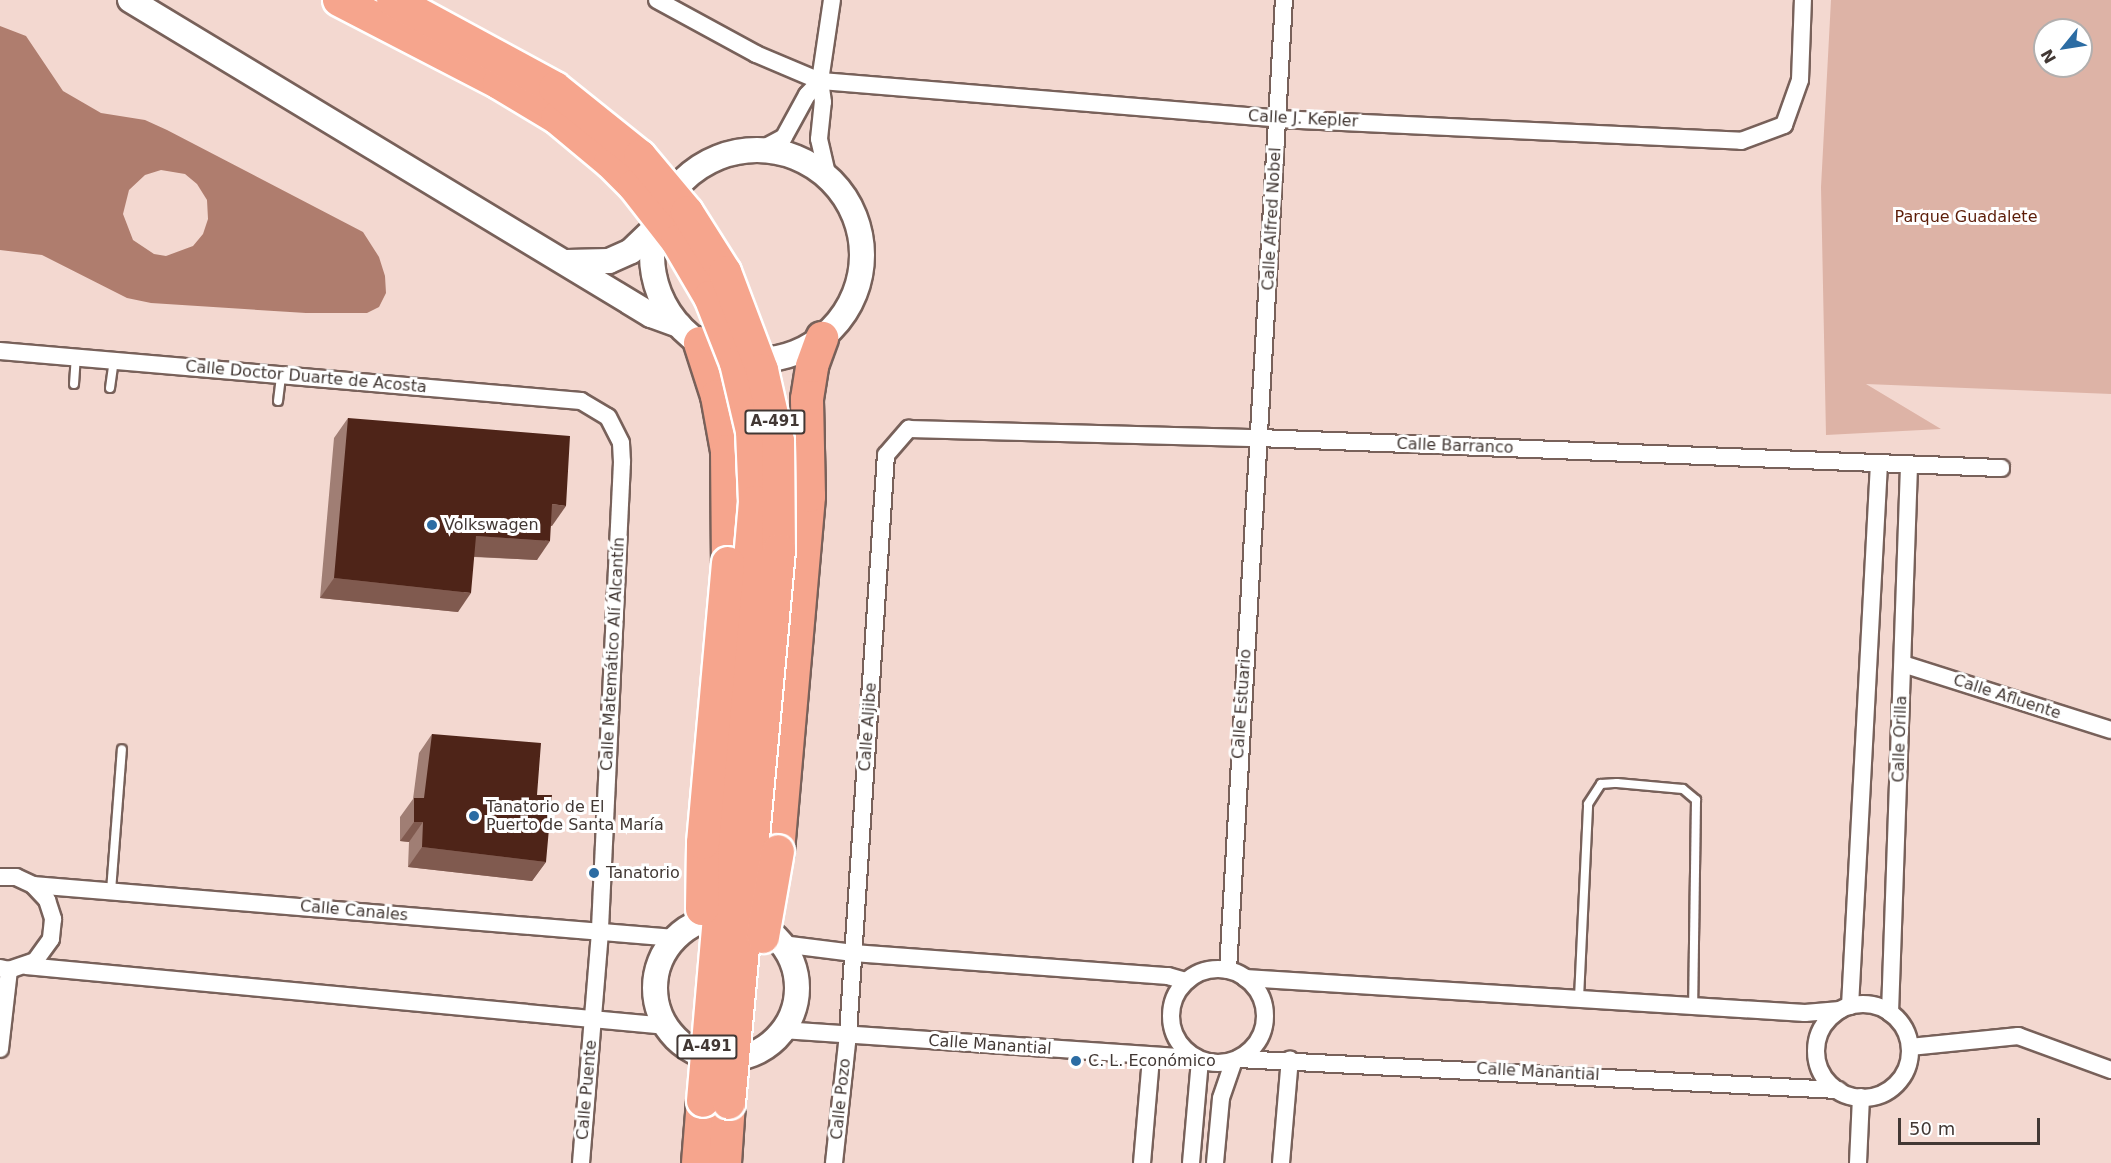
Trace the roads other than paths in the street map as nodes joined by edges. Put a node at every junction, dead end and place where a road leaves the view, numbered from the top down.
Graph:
1 (130, 0) edge
2 (339, 0) edge
3 (393, 0) edge
4 (657, 0) edge
5 (832, 0) edge
6 (1284, 0) edge
7 (1803, 0) edge
8 (681, 6) edge
9 (820, 81) junction
10 (1278, 119) junction
11 (760, 150) junction
12 (828, 178) junction
13 (655, 228) junction
14 (567, 262) junction
15 (690, 334) junction
16 (822, 338) junction
17 (0, 351) edge
18 (76, 358) junction
19 (114, 361) junction
20 (280, 375) junction
21 (74, 384) dead end
22 (110, 388) dead end
23 (278, 401) dead end
24 (608, 417) joint
25 (909, 429) joint
26 (1259, 438) junction
27 (1880, 464) junction
28 (1909, 466) junction
29 (2001, 468) dead end
30 (1903, 664) junction
31 (2111, 730) edge
32 (122, 749) dead end
33 (0, 877) edge
34 (33, 885) junction
35 (111, 891) junction
36 (600, 932) junction
37 (675, 938) junction
38 (782, 944) junction
39 (853, 953) junction
40 (26, 966) junction
41 (5, 969) edge
42 (1228, 970) junction
43 (1245, 978) junction
44 (1186, 981) junction
45 (711, 993) junction
46 (1579, 998) junction
47 (1692, 1005) junction
48 (1845, 1008) junction
49 (1890, 1013) junction
50 (736, 1016) junction
51 (594, 1017) junction
52 (667, 1026) junction
53 (783, 1030) junction
54 (848, 1034) junction
55 (1910, 1047) junction
56 (0, 1049) edge
57 (1151, 1058) junction
58 (1198, 1059) junction
59 (1290, 1059) junction
60 (1236, 1060) junction
61 (2111, 1070) edge
62 (1838, 1090) junction
63 (1861, 1097) junction
64 (716, 1102) junction
65 (581, 1163) edge
66 (698, 1163) edge
67 (724, 1163) edge
68 (834, 1163) edge
69 (1142, 1163) edge
70 (1191, 1163) edge
71 (1215, 1163) edge
72 (1281, 1163) edge
73 (1858, 1163) edge

1 - 14 street
2 - 45 highway, A-491, bridge
3 - 50 highway, A-491, bridge
4 - 8 street, Calle J. Kepler
5 - 9 street
6 - 10 street, Calle Alfred Nobel
7 - 10 street, Calle J. Kepler
8 - 9 street, Calle J. Kepler
9 - 10 street, Calle J. Kepler
9 - 11 street
9 - 12 street
10 - 26 street, Calle Alfred Nobel
11 - 12 street
11 - 13 street
12 - 16 street
13 - 14 street
13 - 15 street
14 - 15 street
15 - 16 street
15 - 45 highway, bridge
16 - 50 highway, bridge
17 - 18 street, Calle Doctor Duarte de Acosta
18 - 19 street, Calle Doctor Duarte de Acosta
18 - 21 lane
19 - 20 street, Calle Doctor Duarte de Acosta
19 - 22 lane
20 - 23 lane
20 - 24 street, Calle Doctor Duarte de Acosta
24 - 36 street, Calle Matemático Alí Alcantín
25 - 26 street, Calle Barranco
25 - 39 street, Calle Aljibe
26 - 27 street, Calle Barranco
26 - 42 street, Calle Estuario
27 - 28 street, Calle Barranco
27 - 48 street
28 - 29 street, Calle Barranco
28 - 30 street, Calle Orilla
30 - 31 street, Calle Afluente
30 - 49 street, Calle Orilla
32 - 35 lane
33 - 34 street, Calle Canales
34 - 35 street, Calle Canales
34 - 40 street
35 - 36 street, Calle Canales
36 - 37 street, Calle Canales
36 - 51 street, Calle Matemático Alí Alcantín
37 - 38 street
37 - 52 street
38 - 39 street
38 - 53 street
39 - 44 street
39 - 54 street, Calle Aljibe
40 - 41 street
40 - 51 street
41 - 56 street
42 - 43 street
42 - 44 street
43 - 46 street
43 - 60 street
44 - 58 street
45 - 64 highway, A-491, bridge
46 - 47 street
46 - 47 lane
47 - 48 street
48 - 49 street
48 - 62 street
49 - 55 street
50 - 64 highway, A-491, bridge
51 - 52 street
51 - 65 street, Calle Puente
52 - 53 street
53 - 54 street, Calle Manantial
54 - 57 street, Calle Manantial
54 - 68 street, Calle Pozo
55 - 61 street
55 - 63 street
57 - 58 street, Calle Manantial
57 - 69 street
58 - 60 street
58 - 70 street
59 - 60 street, Calle Manantial
59 - 62 street, Calle Manantial
59 - 72 street
60 - 71 street
62 - 63 street
63 - 73 street
64 - 66 highway, A-491
64 - 67 highway, A-491

